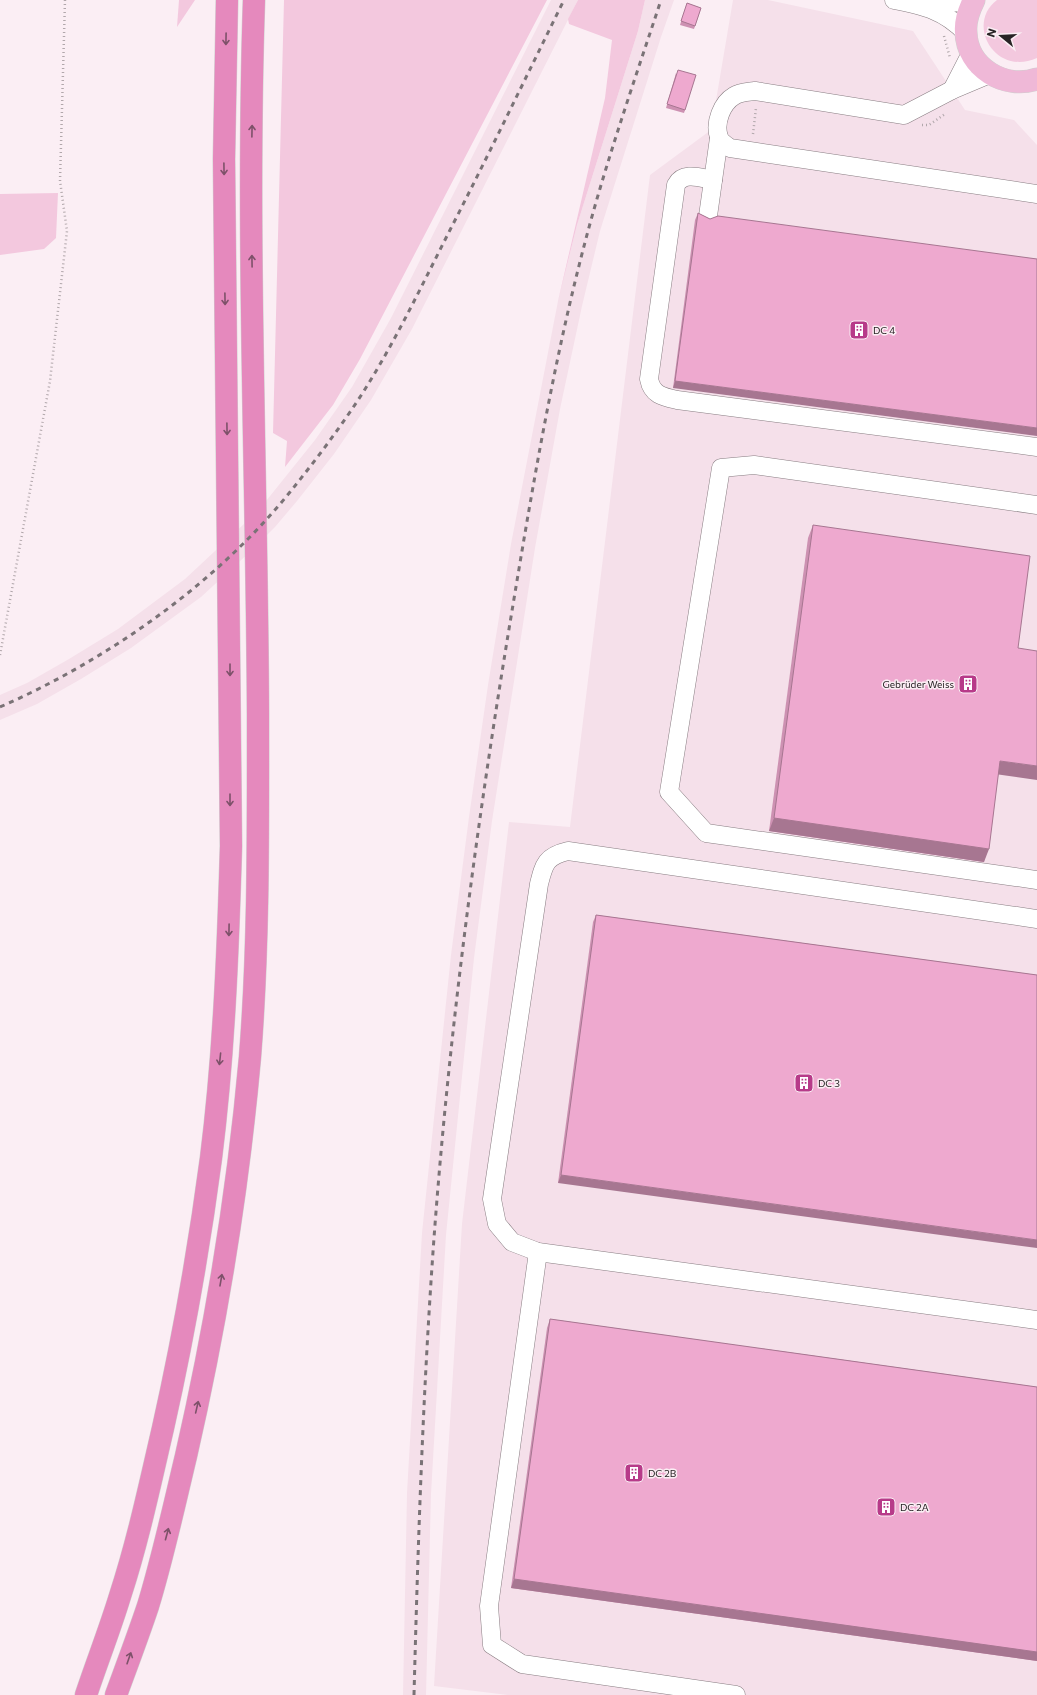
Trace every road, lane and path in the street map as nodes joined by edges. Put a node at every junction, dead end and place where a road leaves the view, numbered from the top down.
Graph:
1 (65, 0) edge
2 (227, 0) edge
3 (254, 0) edge
4 (894, 0) edge
5 (974, 0) edge
6 (926, 6) junction
7 (968, 43) junction
8 (990, 74) junction
9 (1036, 81) edge
10 (952, 90) junction
11 (719, 138) junction
12 (713, 180) junction
13 (1037, 194) edge
14 (708, 216) edge
15 (1037, 447) edge
16 (1037, 505) edge
17 (0, 655) edge
18 (1037, 880) edge
19 (1037, 919) edge
20 (538, 1252) junction
21 (1037, 1320) edge
22 (86, 1695) edge
23 (116, 1695) edge
24 (736, 1695) edge

1 - 17 path
2 -> 22 highway
23 -> 3 highway
4 - 6 lane
5 - 6 lane
5 - 7 main road
6 - 7 lane
7 - 8 main road
7 - 10 lane
8 - 9 main road
8 - 10 lane
10 - 11 lane
11 - 12 lane
11 - 13 lane
12 - 14 lane
12 - 15 lane
16 - 18 lane
19 - 20 lane
20 - 21 lane
20 - 24 lane

